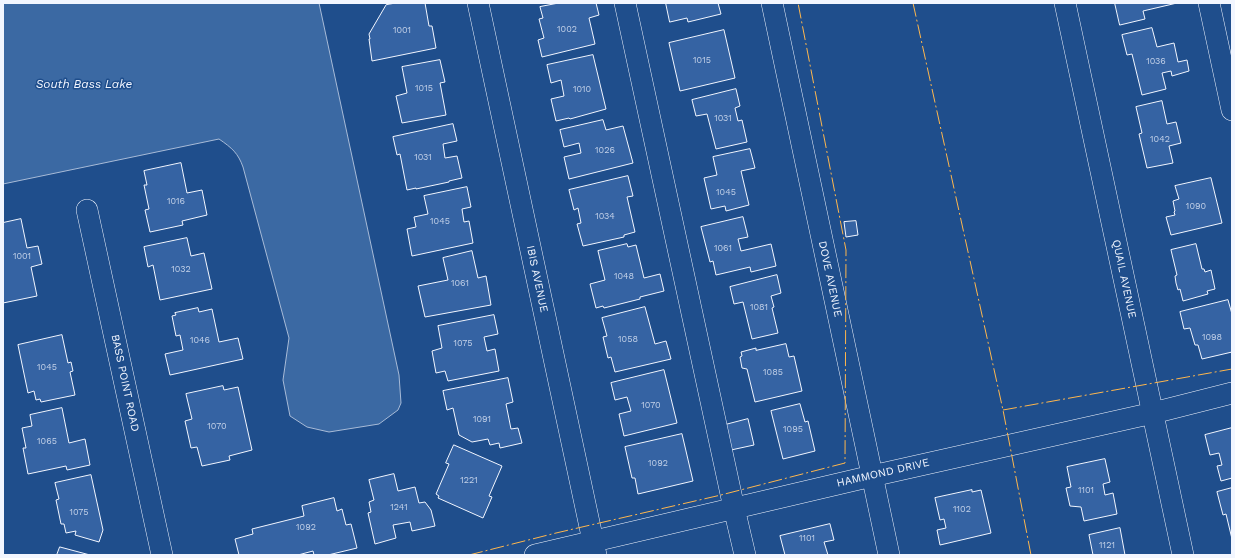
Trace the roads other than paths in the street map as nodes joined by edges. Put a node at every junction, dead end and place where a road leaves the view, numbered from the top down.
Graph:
1 (478, 3) edge
2 (625, 3) edge
3 (772, 3) edge
4 (1065, 3) edge
5 (1209, 3) edge
6 (1232, 110) edge
7 (87, 210) dead end
8 (1232, 393) edge
9 (1153, 413) junction
10 (872, 476) junction
11 (734, 508) junction
12 (595, 548) edge
13 (162, 555) edge
14 (535, 555) edge
15 (745, 555) edge
16 (889, 555) edge
17 (1183, 555) edge

1 - 12 street, IBIS AVENUE
2 - 11 street
3 - 10 street, DOVE AVENUE
4 - 9 street, QUAIL AVENUE
5 - 6 street
7 - 13 street, BASS POINT ROAD
8 - 9 street, HAMMOND DRIVE
9 - 10 street, HAMMOND DRIVE
9 - 17 street, QUAIL AVENUE
10 - 11 street, HAMMOND DRIVE
10 - 16 street, DOVE AVENUE
11 - 12 street, HAMMOND DRIVE
11 - 15 street
12 - 14 street, HAMMOND DRIVE

